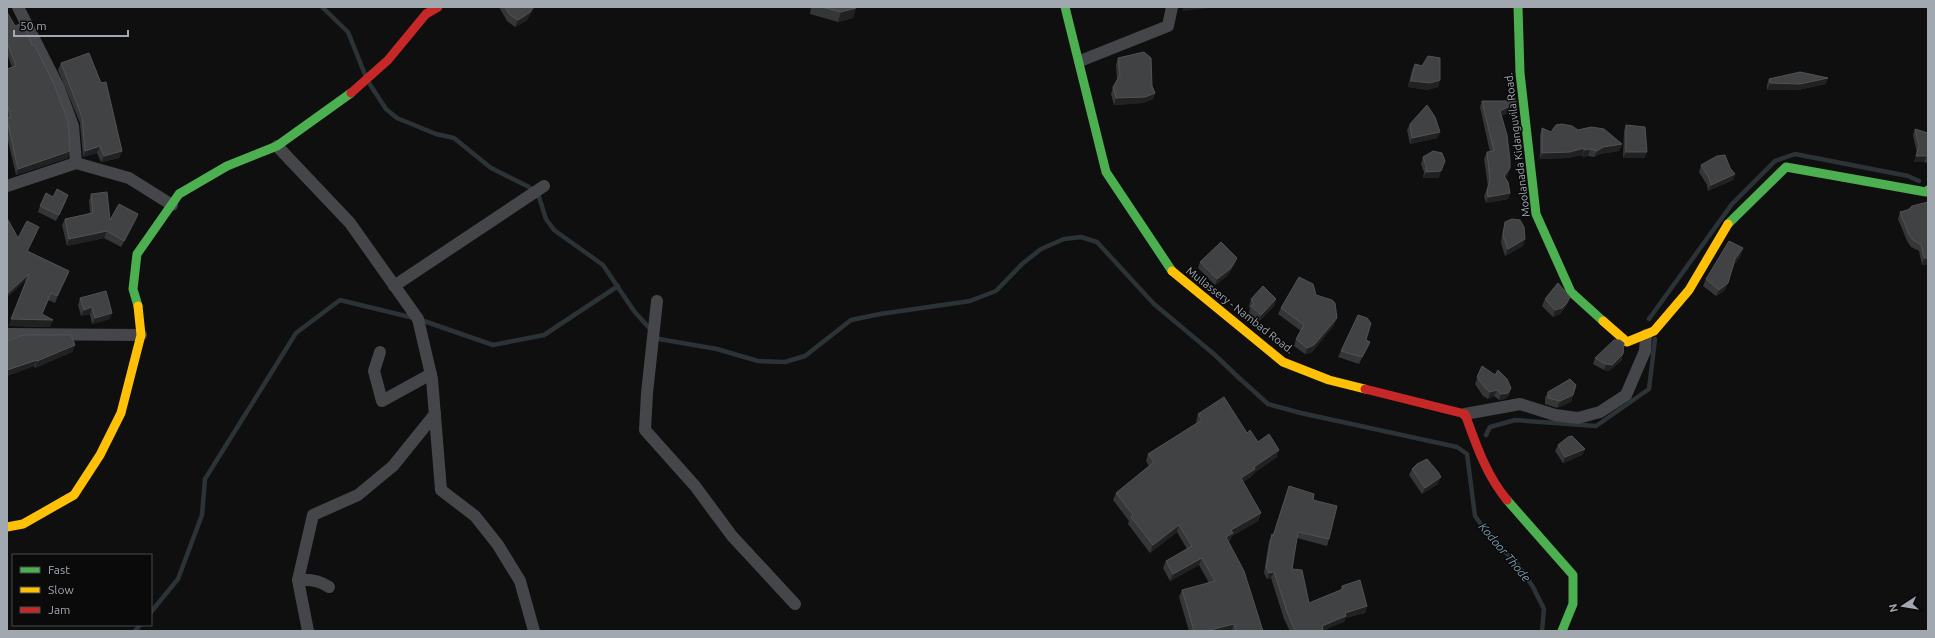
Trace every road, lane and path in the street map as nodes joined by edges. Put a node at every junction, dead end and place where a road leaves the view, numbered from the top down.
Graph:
1 (18, 7) edge
2 (438, 7) edge
3 (1065, 7) edge
4 (1172, 7) edge
5 (1518, 7) edge
6 (1080, 61) junction
7 (277, 146) junction
8 (76, 163) junction
9 (7, 186) edge
10 (544, 186) dead end
11 (1928, 190) edge
12 (172, 205) junction
13 (394, 286) junction
14 (657, 301) dead end
15 (7, 334) edge
16 (141, 335) junction
17 (1646, 335) junction
18 (380, 352) dead end
19 (431, 374) junction
20 (435, 414) junction
21 (1465, 414) junction
22 (7, 527) edge
23 (298, 580) junction
24 (329, 586) dead end
25 (795, 604) dead end
26 (308, 631) edge
27 (534, 631) edge
28 (1562, 631) edge

1 - 8 street
2 - 7 street
3 - 6 street, Mullassery - Nambad Road.
4 - 6 street
5 - 17 street, Moolanada Kidanguvila Road.
6 - 21 street, Mullassery - Nambad Road.
7 - 12 street
7 - 13 street
8 - 9 street
8 - 12 street
10 - 13 street
11 - 17 street, Moolanada Kidanguvila Road.
12 - 16 street
13 - 19 street
14 - 25 street
15 - 16 street
16 - 22 street
17 - 21 street
18 - 19 street
19 - 20 street
20 - 23 street
20 - 27 street
21 - 28 street
23 - 24 street
23 - 26 street

